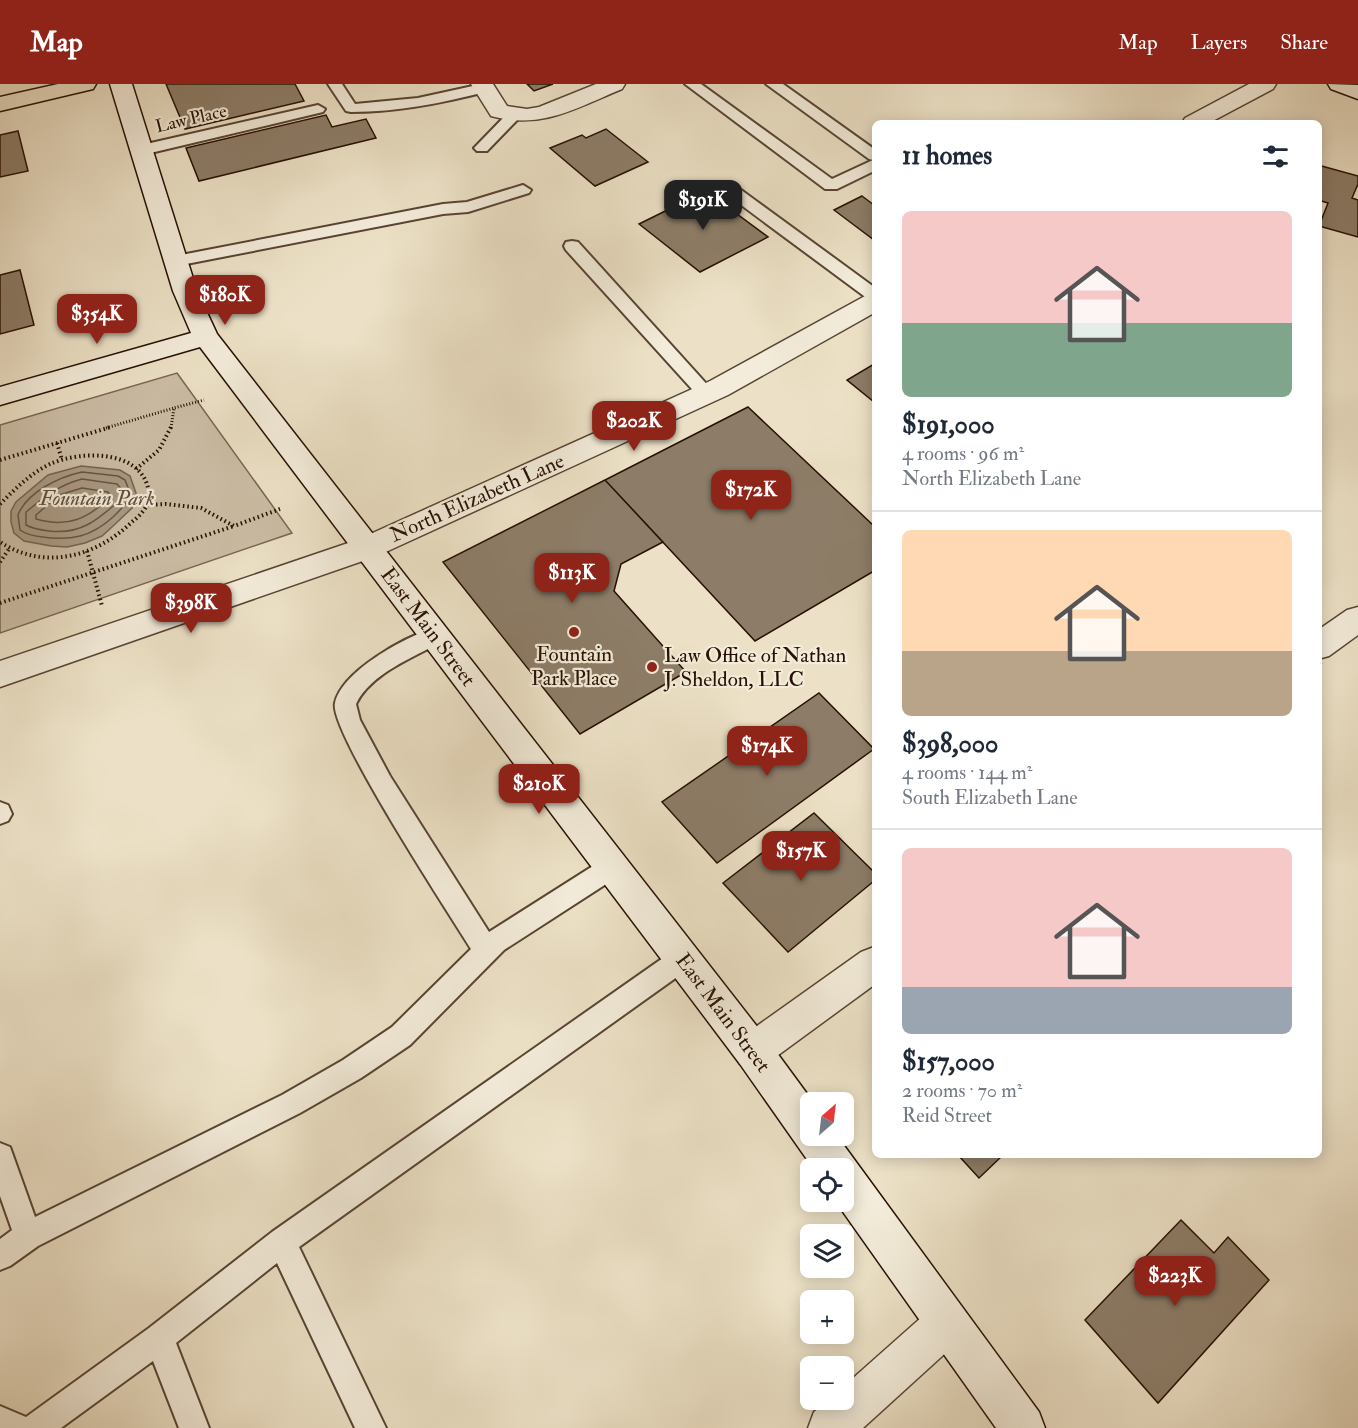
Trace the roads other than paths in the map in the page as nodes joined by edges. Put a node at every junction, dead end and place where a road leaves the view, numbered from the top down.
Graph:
1 (86, 84) edge
2 (122, 84) edge
3 (334, 84) edge
4 (614, 84) edge
5 (692, 84) edge
6 (773, 84) edge
7 (1265, 84) edge
8 (1339, 84) edge
9 (483, 86) edge
10 (1358, 93) edge
11 (0, 104) edge
12 (318, 109) dead end
13 (513, 116) junction
14 (1199, 120) edge
15 (482, 148) dead end
16 (142, 150) junction
17 (872, 155) edge
18 (872, 166) edge
19 (727, 187) dead end
20 (523, 190) dead end
21 (572, 246) dead end
22 (176, 261) junction
23 (872, 294) edge
24 (872, 303) edge
25 (206, 337) junction
26 (706, 394) junction
27 (0, 396) edge
28 (367, 548) junction
29 (1358, 619) edge
30 (434, 636) junction
31 (1322, 644) edge
32 (0, 674) edge
33 (612, 867) junction
34 (486, 950) junction
35 (682, 959) junction
36 (872, 965) edge
37 (753, 1051) junction
38 (800, 1117) edge
39 (0, 1156) edge
40 (854, 1192) edge
41 (28, 1236) junction
42 (282, 1242) junction
43 (0, 1256) edge
44 (947, 1323) junction
45 (159, 1338) junction
46 (0, 1421) edge
47 (16, 1428) edge
48 (36, 1428) edge
49 (194, 1428) edge
50 (371, 1428) edge
51 (830, 1428) edge
52 (1023, 1428) edge

1 - 11 main road
2 - 16 street, East Main Street
3 - 9 lane
4 - 13 street
5 - 18 lane
6 - 17 lane
7 - 14 street
8 - 10 street
9 - 13 street
12 - 16 lane, Law Place
13 - 15 lane
16 - 22 street, East Main Street
19 - 23 lane
20 - 22 lane
21 - 26 lane
22 - 25 street, East Main Street
24 - 26 street, North Elizabeth Lane
25 - 27 street
25 - 28 street, East Main Street
26 - 28 street, North Elizabeth Lane
28 - 30 street, East Main Street
28 - 32 street, North Elizabeth Lane
29 - 31 street
30 - 33 street, East Main Street
30 - 34 lane
33 - 34 lane
33 - 35 street, East Main Street
34 - 41 lane
35 - 37 street, East Main Street
35 - 42 lane
36 - 37 street
37 - 38 street, East Main Street
39 - 41 lane
40 - 44 street
41 - 43 lane
42 - 45 lane
42 - 50 lane
44 - 51 street
44 - 52 street
45 - 48 lane
45 - 49 lane
46 - 47 lane

